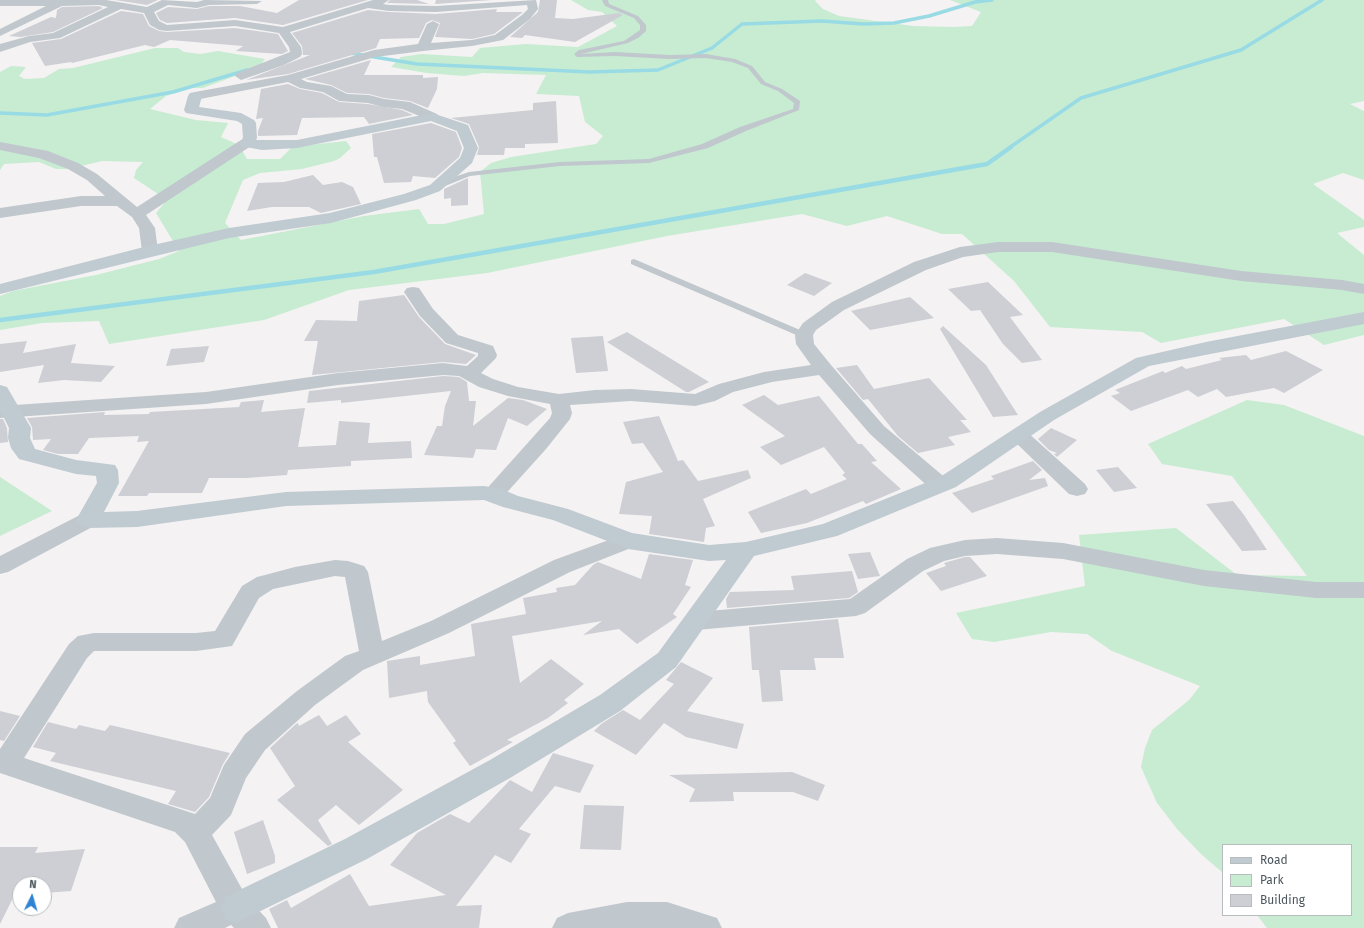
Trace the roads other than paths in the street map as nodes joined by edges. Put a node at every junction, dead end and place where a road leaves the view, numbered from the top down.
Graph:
1 (384, 0) edge
2 (606, 0) edge
3 (62, 1) edge
4 (257, 1) edge
5 (531, 1) edge
6 (0, 3) edge
7 (121, 5) junction
8 (366, 5) junction
9 (148, 11) junction
10 (433, 24) dead end
11 (283, 30) junction
12 (0, 33) edge
13 (423, 47) junction
14 (0, 48) edge
15 (290, 78) junction
16 (195, 96) junction
17 (432, 117) junction
18 (246, 143) junction
19 (0, 146) edge
20 (434, 188) junction
21 (121, 202) junction
22 (0, 213) edge
23 (137, 214) junction
24 (150, 251) junction
25 (634, 262) dead end
26 (0, 289) edge
27 (1364, 289) edge
28 (413, 292) dead end
29 (1364, 318) edge
30 (804, 335) junction
31 (824, 369) junction
32 (469, 374) junction
33 (0, 391) edge
34 (559, 400) junction
35 (5, 411) edge
36 (1019, 435) junction
37 (940, 485) junction
38 (1077, 489) dead end
39 (493, 494) junction
40 (88, 520) junction
41 (628, 541) junction
42 (746, 550) junction
43 (0, 566) edge
44 (1364, 590) edge
45 (696, 621) junction
46 (371, 646) junction
47 (3, 763) edge
48 (195, 833) junction
49 (245, 918) edge
50 (190, 928) edge
51 (568, 928) edge
52 (706, 928) edge

1 - 8 street
2 - 20 lane
3 - 6 street
3 - 7 street
3 - 12 street
4 - 9 street
5 - 8 street
5 - 13 street
7 - 9 street
7 - 14 street
8 - 11 street
9 - 11 street
10 - 13 street
11 - 16 street
13 - 15 street
15 - 16 street
15 - 17 street
16 - 18 street
17 - 18 street
17 - 20 street
18 - 23 street
19 - 21 street
20 - 24 street
21 - 22 street
21 - 23 street
23 - 24 street
24 - 26 street
25 - 30 lane
27 - 30 street
28 - 32 street
29 - 36 street
30 - 31 street
31 - 34 street
31 - 37 street
32 - 34 street
32 - 35 street
33 - 35 street
34 - 39 street
35 - 40 street
36 - 37 street
36 - 38 street
37 - 42 street
39 - 40 street
39 - 41 street
40 - 43 street
41 - 42 street
41 - 46 street
42 - 45 street
44 - 45 street
45 - 49 street
46 - 47 street
46 - 48 street
47 - 48 street
48 - 49 street
49 - 50 street
51 - 52 street

